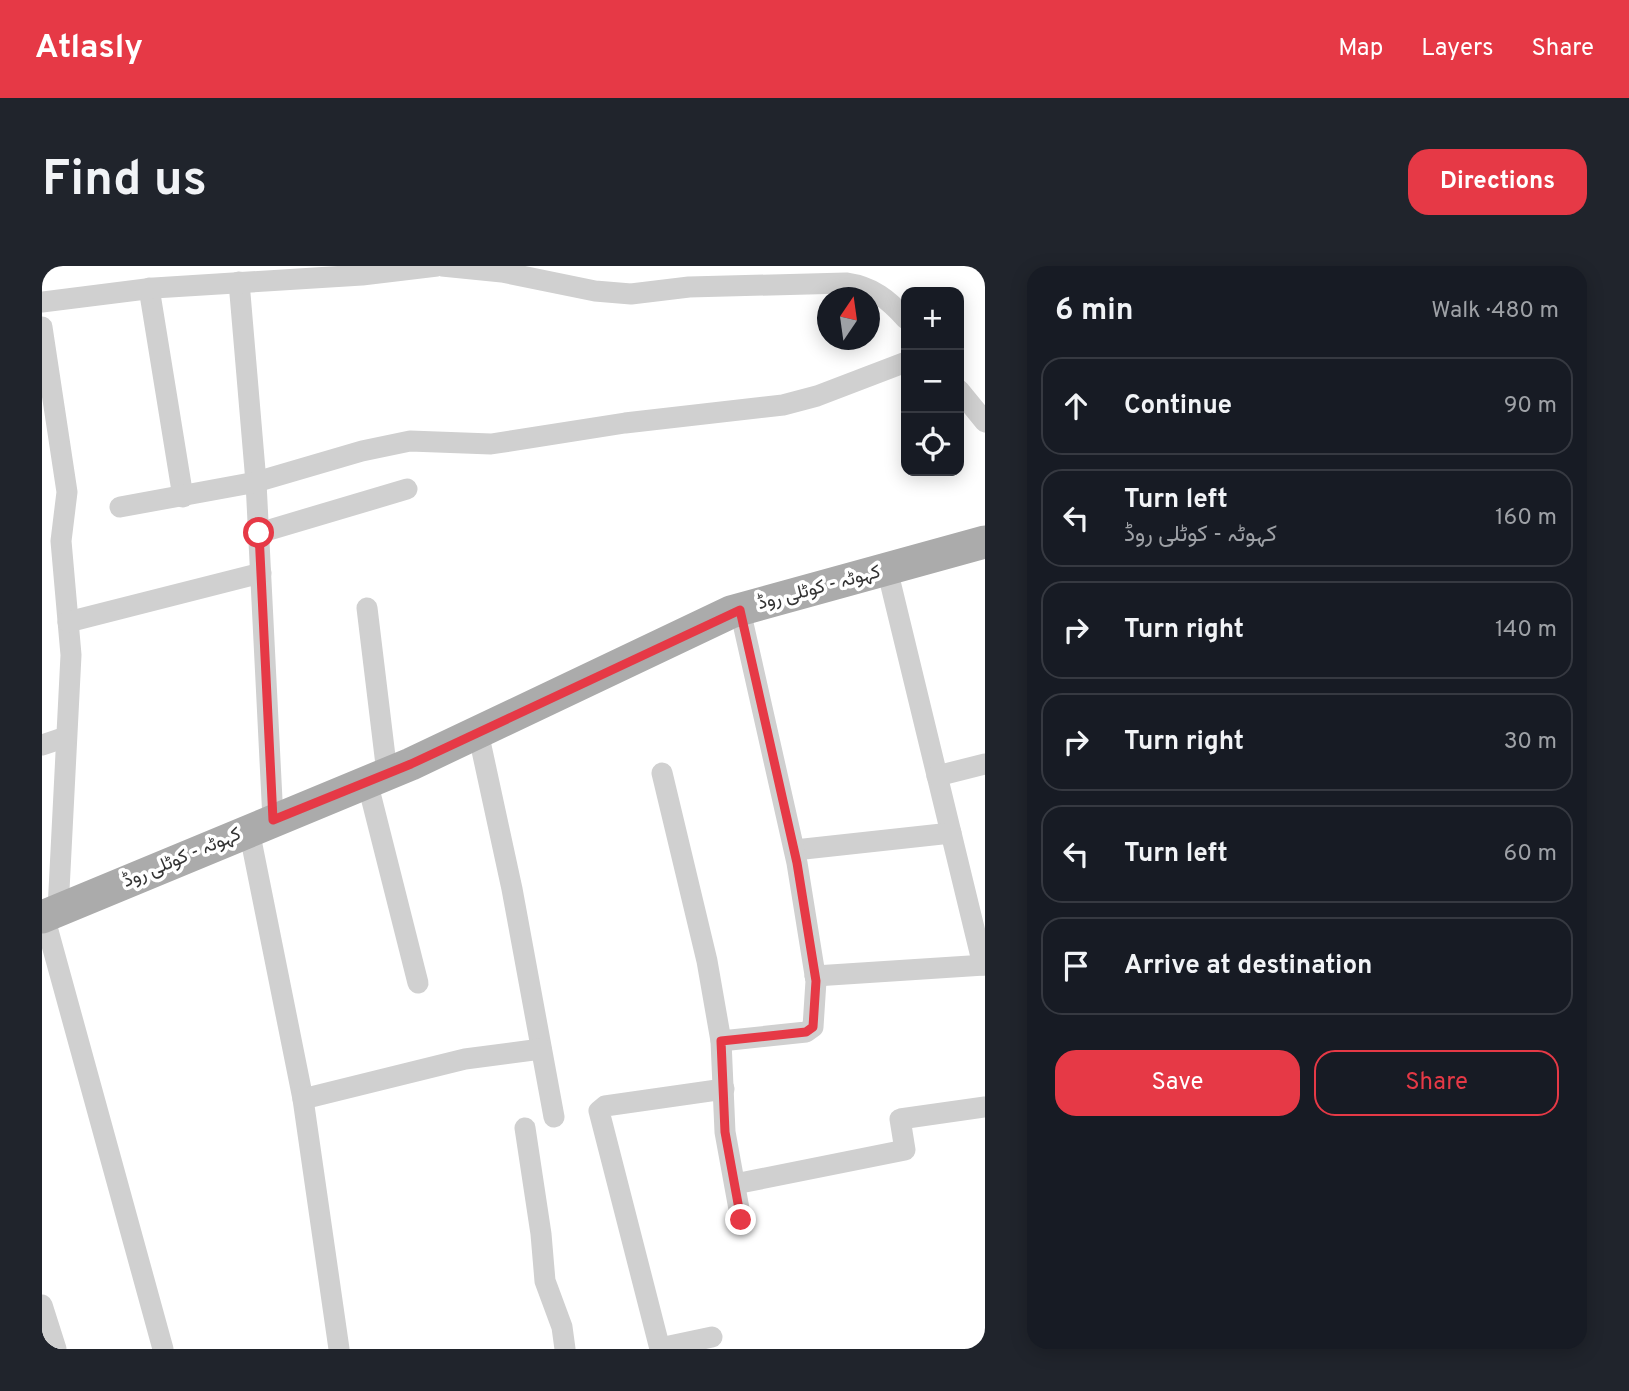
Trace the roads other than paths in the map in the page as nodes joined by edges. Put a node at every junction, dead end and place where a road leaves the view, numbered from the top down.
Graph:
1 (439, 266) edge
2 (239, 282) junction
3 (149, 288) junction
4 (42, 302) edge
5 (901, 314) edge
6 (42, 327) edge
7 (901, 364) edge
8 (964, 396) edge
9 (985, 422) edge
10 (256, 482) junction
11 (407, 489) dead end
12 (183, 497) junction
13 (120, 507) dead end
14 (259, 533) junction
15 (985, 542) edge
16 (887, 569) junction
17 (261, 573) junction
18 (366, 608) dead end
19 (740, 610) junction
20 (68, 622) junction
21 (478, 732) junction
22 (66, 737) junction
23 (42, 746) edge
24 (985, 764) edge
25 (662, 773) dead end
26 (937, 776) junction
27 (377, 778) junction
28 (261, 825) junction
29 (951, 833) junction
30 (794, 850) junction
31 (48, 914) edge
32 (984, 965) edge
33 (816, 976) junction
34 (418, 984) dead end
35 (721, 1041) junction
36 (541, 1049) junction
37 (724, 1089) junction
38 (303, 1099) junction
39 (985, 1107) edge
40 (554, 1117) dead end
41 (525, 1128) dead end
42 (735, 1184) junction
43 (741, 1220) dead end
44 (42, 1305) edge
45 (712, 1337) dead end
46 (56, 1349) edge
47 (163, 1349) edge
48 (339, 1349) edge
49 (565, 1349) edge
50 (660, 1349) edge

1 - 2 street
1 - 5 street
2 - 3 street
2 - 10 street
3 - 4 street
3 - 12 street
6 - 20 street
7 - 10 street
8 - 9 street
10 - 12 street
10 - 14 street
11 - 14 street
12 - 13 street
14 - 17 street
15 - 16 main road, کہوٹہ - کوٹلی روڈ
16 - 19 main road, کہوٹہ - کوٹلی روڈ
16 - 26 street
17 - 20 street
17 - 28 street
18 - 27 street
19 - 21 main road, کہوٹہ - کوٹلی روڈ
19 - 30 street
20 - 22 street
21 - 27 main road, کہوٹہ - کوٹلی روڈ
21 - 36 street
22 - 23 street
22 - 31 street
24 - 26 street
25 - 35 street
26 - 29 street
27 - 28 main road, کہوٹہ - کوٹلی روڈ
27 - 34 street
28 - 31 main road, کہوٹہ - کوٹلی روڈ
28 - 38 street
29 - 30 street
29 - 32 street
30 - 33 street
31 - 47 street
32 - 33 street
33 - 35 street
35 - 37 street
36 - 38 street
36 - 40 street
37 - 42 street
37 - 50 street
38 - 48 street
39 - 42 street
41 - 49 street
42 - 43 street
44 - 46 street
45 - 50 street

